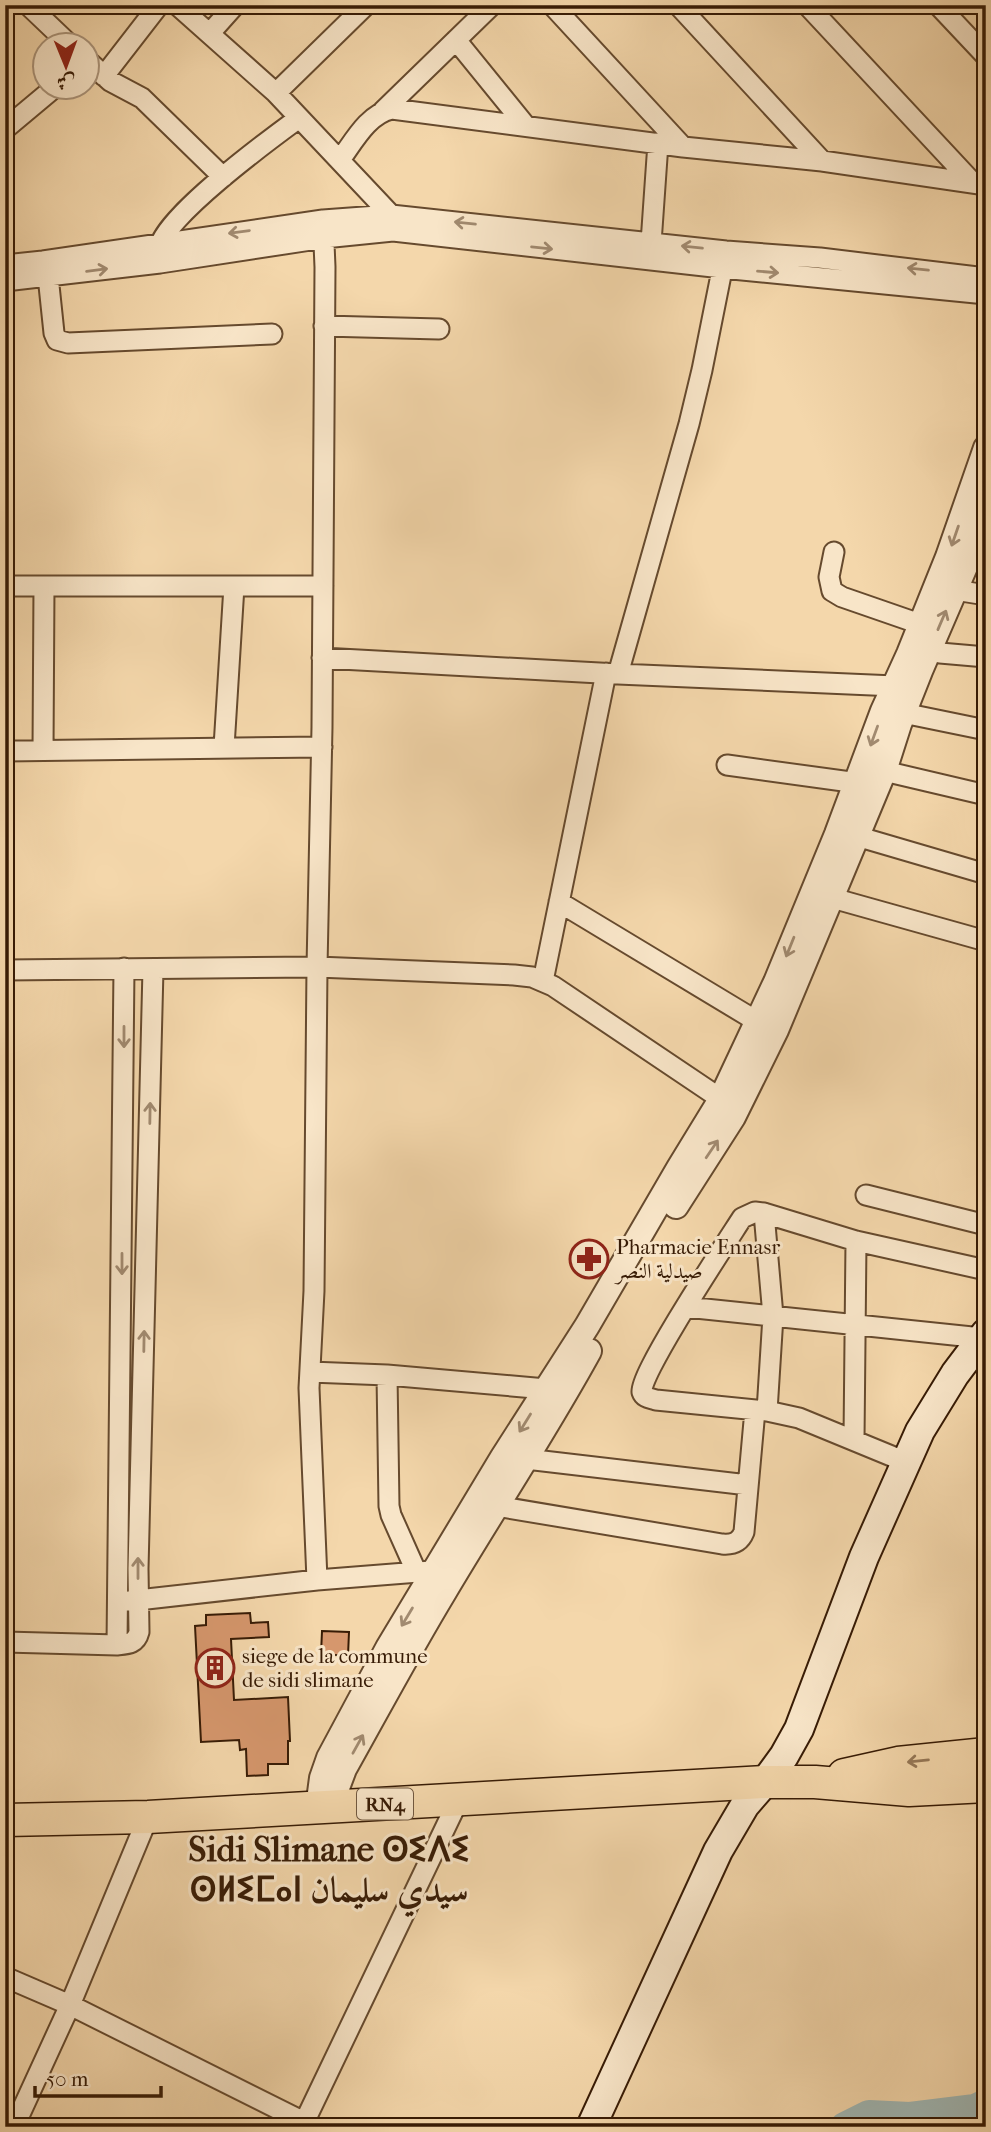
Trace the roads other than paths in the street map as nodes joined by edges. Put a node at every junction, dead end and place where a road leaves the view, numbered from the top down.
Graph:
1 (28, 5) edge
2 (159, 5) edge
3 (177, 5) edge
4 (235, 5) edge
5 (366, 5) edge
6 (492, 5) edge
7 (552, 5) edge
8 (678, 5) edge
9 (807, 5) edge
10 (938, 5) edge
11 (56, 32) edge
12 (210, 33) junction
13 (456, 40) junction
14 (986, 57) edge
15 (103, 76) joint
16 (276, 93) junction
17 (37, 102) edge
18 (383, 110) junction
19 (299, 118) junction
20 (525, 125) junction
21 (5, 129) edge
22 (658, 143) junction
23 (683, 147) junction
24 (340, 160) junction
25 (822, 161) junction
26 (223, 177) junction
27 (980, 184) edge
28 (396, 223) junction
29 (324, 229) junction
30 (651, 243) junction
31 (159, 253) junction
32 (724, 260) junction
33 (5, 265) edge
34 (48, 276) junction
35 (982, 280) edge
36 (5, 281) edge
37 (324, 326) junction
38 (439, 329) dead end
39 (272, 334) dead end
40 (986, 448) edge
41 (986, 518) edge
42 (834, 552) dead end
43 (5, 586) edge
44 (44, 586) junction
45 (234, 586) junction
46 (323, 586) junction
47 (955, 590) junction
48 (986, 595) edge
49 (920, 641) junction
50 (986, 657) edge
51 (322, 658) junction
52 (612, 674) junction
53 (904, 688) junction
54 (903, 713) junction
55 (986, 730) edge
56 (224, 747) junction
57 (322, 747) junction
58 (43, 750) junction
59 (5, 751) edge
60 (727, 765) dead end
61 (884, 771) junction
62 (858, 783) junction
63 (986, 795) edge
64 (847, 833) junction
65 (986, 874) edge
66 (822, 896) junction
67 (559, 902) junction
68 (986, 942) edge
69 (317, 967) junction
70 (124, 968) junction
71 (153, 969) junction
72 (5, 970) edge
73 (543, 981) junction
74 (785, 986) junction
75 (758, 1022) junction
76 (729, 1105) junction
77 (866, 1195) dead end
78 (764, 1213) junction
79 (986, 1225) edge
80 (856, 1241) junction
81 (986, 1270) edge
82 (686, 1307) junction
83 (122, 1309) junction
84 (145, 1310) junction
85 (773, 1316) junction
86 (855, 1325) junction
87 (984, 1335) edge
88 (310, 1372) junction
89 (387, 1375) junction
90 (546, 1389) junction
91 (761, 1410) junction
92 (854, 1440) junction
93 (526, 1459) junction
94 (906, 1461) junction
95 (748, 1485) junction
96 (119, 1504) junction
97 (140, 1506) junction
98 (496, 1506) junction
99 (437, 1570) junction
100 (317, 1580) junction
101 (139, 1600) junction
102 (118, 1602) junction
103 (5, 1642) edge
104 (117, 1645) junction
105 (986, 1754) edge
106 (765, 1782) junction
107 (815, 1782) junction
108 (986, 1786) edge
109 (459, 1799) junction
110 (326, 1807) junction
111 (148, 1817) junction
112 (5, 1820) edge
113 (5, 1977) edge
114 (70, 2005) junction
115 (307, 2125) edge
116 (14, 2127) edge
117 (592, 2127) edge

1 - 11 street
2 - 15 street
3 - 12 street
4 - 12 street
5 - 16 street
6 - 13 street
7 - 23 street
8 - 25 street
9 - 27 street
10 - 14 street
12 - 16 street
13 - 18 street
13 - 20 street
15 - 26 street
16 - 19 street
17 - 21 street
18 - 20 street
18 - 24 street
19 - 24 street
19 - 26 street
20 - 22 street
22 - 23 street
22 - 30 street
23 - 25 street
24 - 28 street
25 - 27 street
26 - 31 street
28 - 29 street
30 -> 28 street
28 -> 32 street
29 - 31 street
29 - 37 street
32 -> 30 street
31 - 33 street
34 -> 31 street
32 - 35 street
32 - 52 street
34 - 36 street
34 - 39 street
37 - 38 street
37 - 46 street
40 -> 49 street
41 - 47 street
42 - 49 street
43 - 44 street
44 - 45 street
44 - 58 street
45 - 46 street
45 - 56 street
46 - 51 street
47 - 48 street
49 -> 47 street
49 - 50 street
49 - 53 street
51 - 52 street
51 - 57 street
52 - 53 street
52 - 67 street
53 - 54 street
53 -> 62 street
54 - 55 street
54 - 61 street
56 - 57 street
56 - 58 street
57 - 69 street
58 - 59 street
60 - 62 street
61 - 63 street
61 - 64 street
62 - 64 street
64 - 65 street
64 - 66 street
66 - 68 street
66 - 74 street
67 - 73 street
67 - 75 street
69 - 71 street
69 - 73 street
69 - 88 street
70 - 71 street
70 - 72 street
70 -> 83 street
84 -> 71 street
73 - 76 street
74 - 75 street
74 - 76 street
75 - 76 street
76 - 90 street
93 -> 76 street
77 - 79 street
78 - 80 street
78 - 82 street
78 - 85 street
80 - 81 street
80 - 86 street
82 - 85 street
82 - 91 street
83 - 84 street
83 - 96 street
97 -> 84 street
85 - 86 street
85 - 91 street
86 - 87 street
86 - 92 street
87 - 94 main road
88 - 89 street
88 - 100 street
89 - 90 street
89 - 99 street
90 -> 99 street
91 - 92 street
91 - 95 street
92 - 94 street
93 - 95 street
93 - 98 street
94 - 106 main road
95 - 98 street
96 - 97 street
96 - 102 street
101 -> 97 street
98 - 99 street
99 - 100 street
99 - 110 street
100 - 101 street
101 - 102 street
101 - 104 street
102 - 104 street
103 - 104 street
105 -> 107 main road, RN4
106 - 107 main road, RN4
106 - 109 main road, RN4
106 - 117 main road
107 - 108 main road, RN4
109 - 110 main road, RN4
109 - 115 street
110 - 111 main road, RN4
111 - 112 main road, RN4
111 - 114 street
113 - 114 street
114 - 115 street
114 - 116 street

